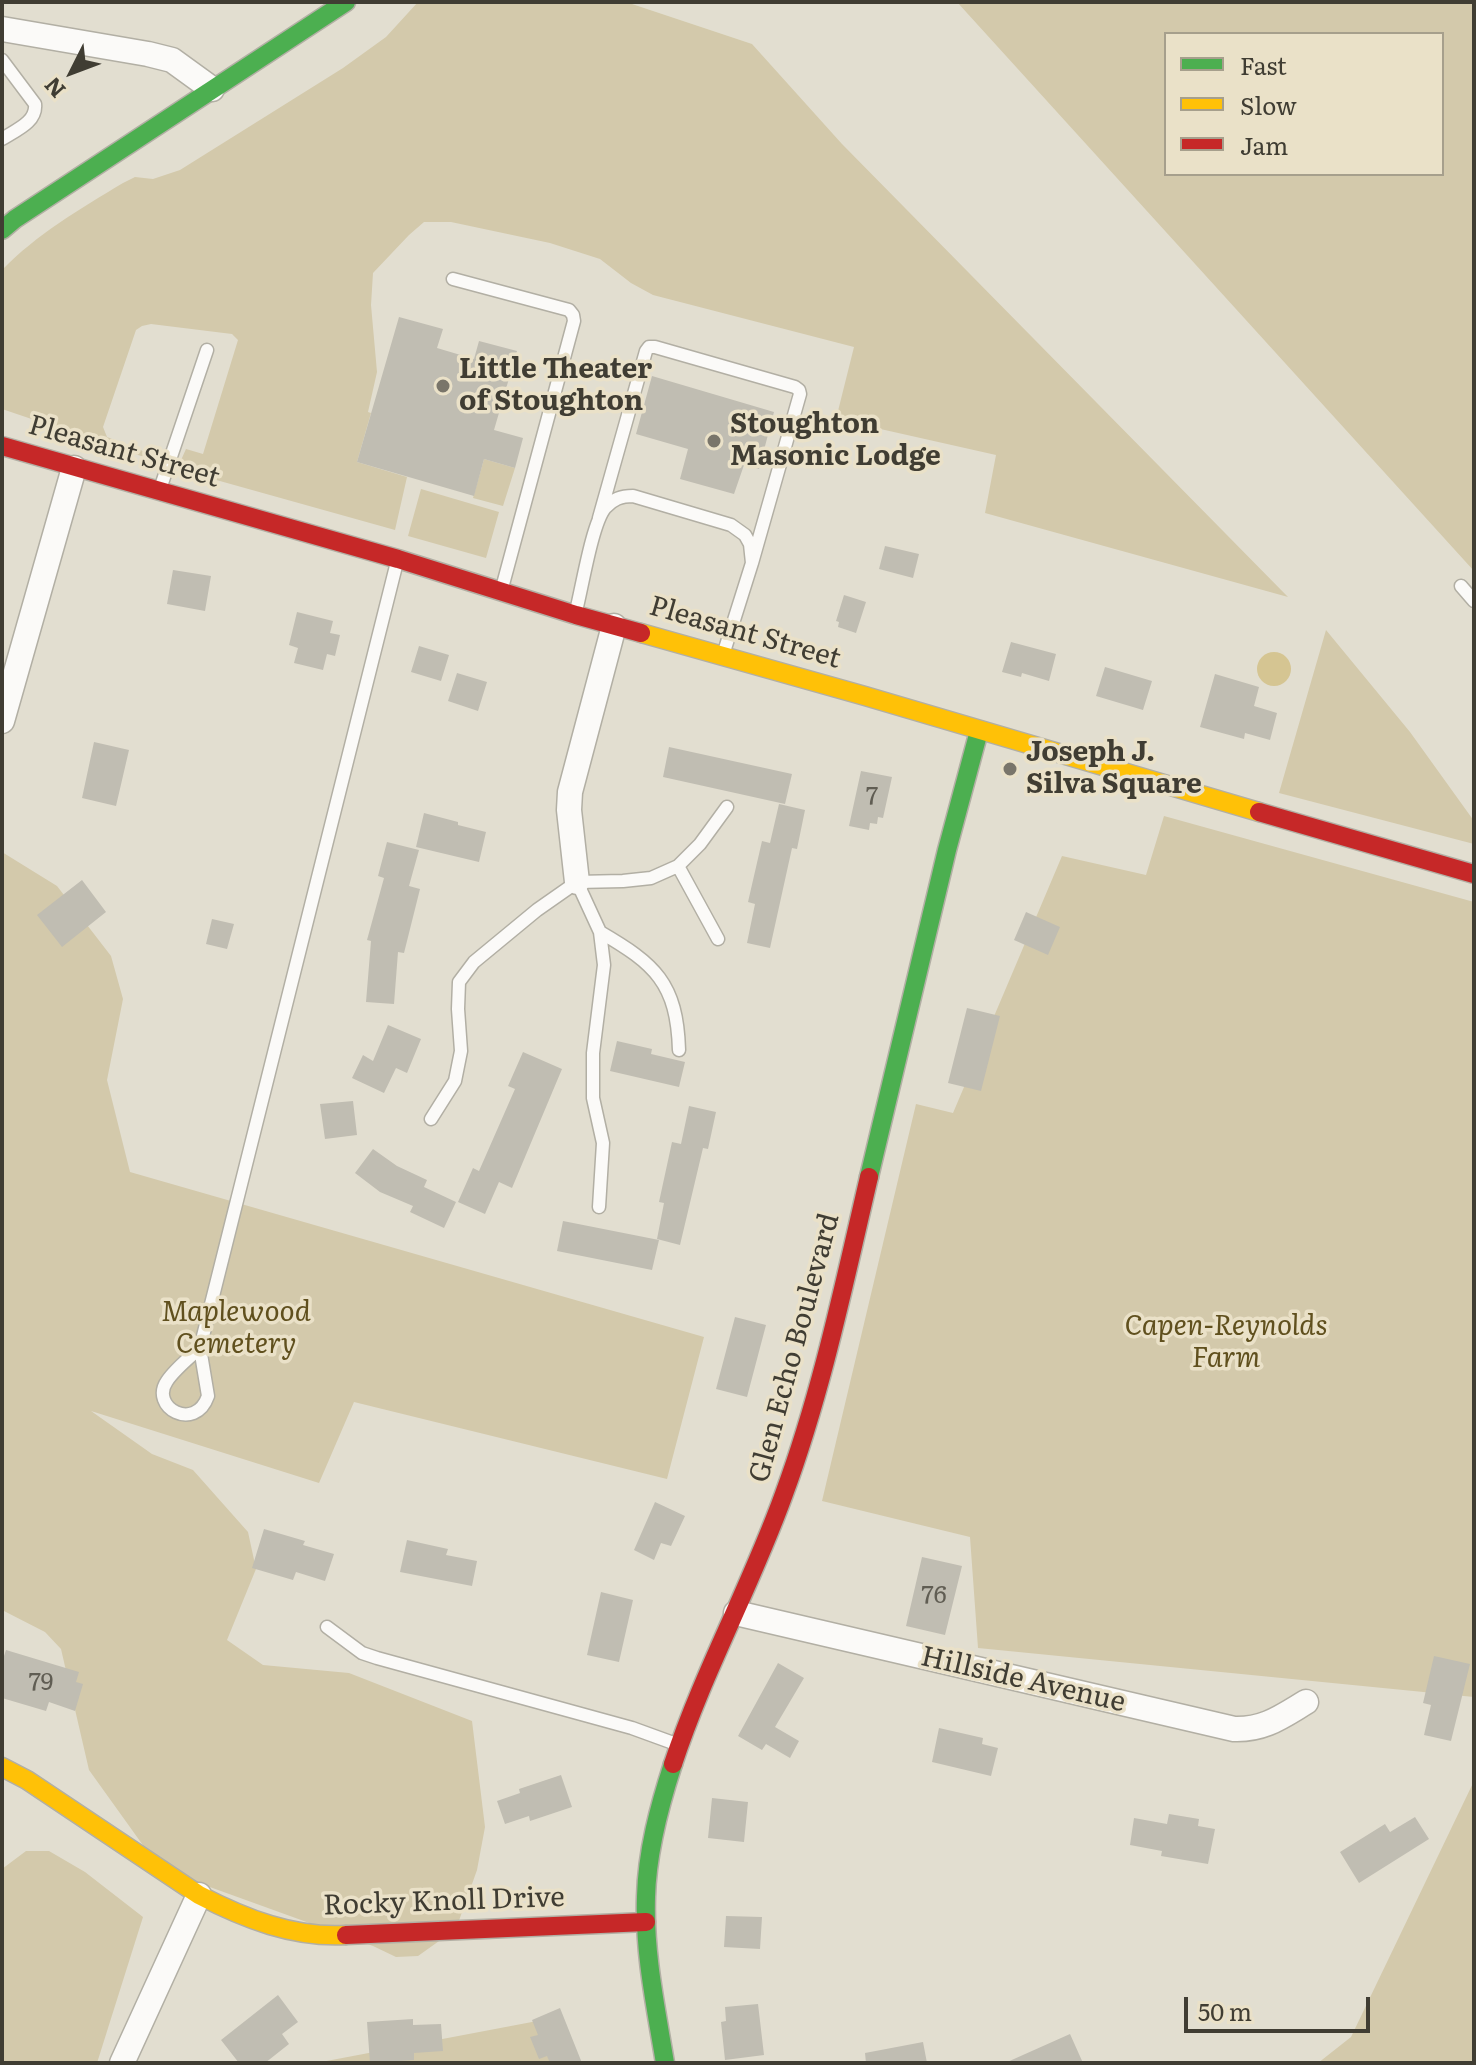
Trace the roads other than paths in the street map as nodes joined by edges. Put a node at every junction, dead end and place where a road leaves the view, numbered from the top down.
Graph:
1 (346, 2) edge
2 (2, 29) edge
3 (2, 60) edge
4 (212, 89) junction
5 (2, 139) edge
6 (8, 220) edge
7 (453, 279) dead end
8 (207, 350) dead end
9 (2, 446) edge
10 (74, 468) junction
11 (159, 492) junction
12 (599, 518) junction
13 (398, 559) junction
14 (752, 563) junction
15 (1461, 586) dead end
16 (501, 591) junction
17 (1474, 601) edge
18 (576, 615) junction
19 (614, 626) junction
20 (722, 657) junction
21 (2, 721) edge
22 (979, 731) junction
23 (727, 807) dead end
24 (678, 866) junction
25 (1474, 874) edge
26 (577, 882) junction
27 (600, 932) junction
28 (718, 939) dead end
29 (679, 1050) dead end
30 (431, 1119) dead end
31 (599, 1207) dead end
32 (200, 1348) junction
33 (736, 1613) junction
34 (327, 1627) dead end
35 (1306, 1702) dead end
36 (679, 1745) junction
37 (2, 1767) edge
38 (199, 1895) junction
39 (646, 1922) junction
40 (122, 2063) edge
41 (665, 2063) edge

1 - 4 street
2 - 4 street
3 - 5 lane
4 - 6 street
7 - 16 lane
8 - 11 lane
9 - 10 street, Pleasant Street
10 - 11 street, Pleasant Street
10 - 21 street
11 - 13 street, Pleasant Street
12 - 14 lane
12 - 14 lane
12 - 18 lane
13 - 16 street, Pleasant Street
13 - 32 lane
14 - 20 lane
15 - 17 lane
16 - 18 street, Pleasant Street
18 - 19 street, Pleasant Street
19 - 20 street, Pleasant Street
19 - 26 street
20 - 22 street, Pleasant Street
22 - 25 street, Pleasant Street
22 - 33 street, Glen Echo Boulevard
23 - 24 lane
24 - 26 lane
24 - 28 lane
26 - 27 lane
26 - 30 lane
27 - 29 lane
27 - 31 lane
32 - 32 lane
33 - 35 street, Hillside Avenue
33 - 36 street, Glen Echo Boulevard
34 - 36 lane
36 - 39 street, Glen Echo Boulevard
37 - 38 street, Rocky Knoll Drive
38 - 39 street, Rocky Knoll Drive
38 - 40 street
39 - 41 street, Glen Echo Boulevard

